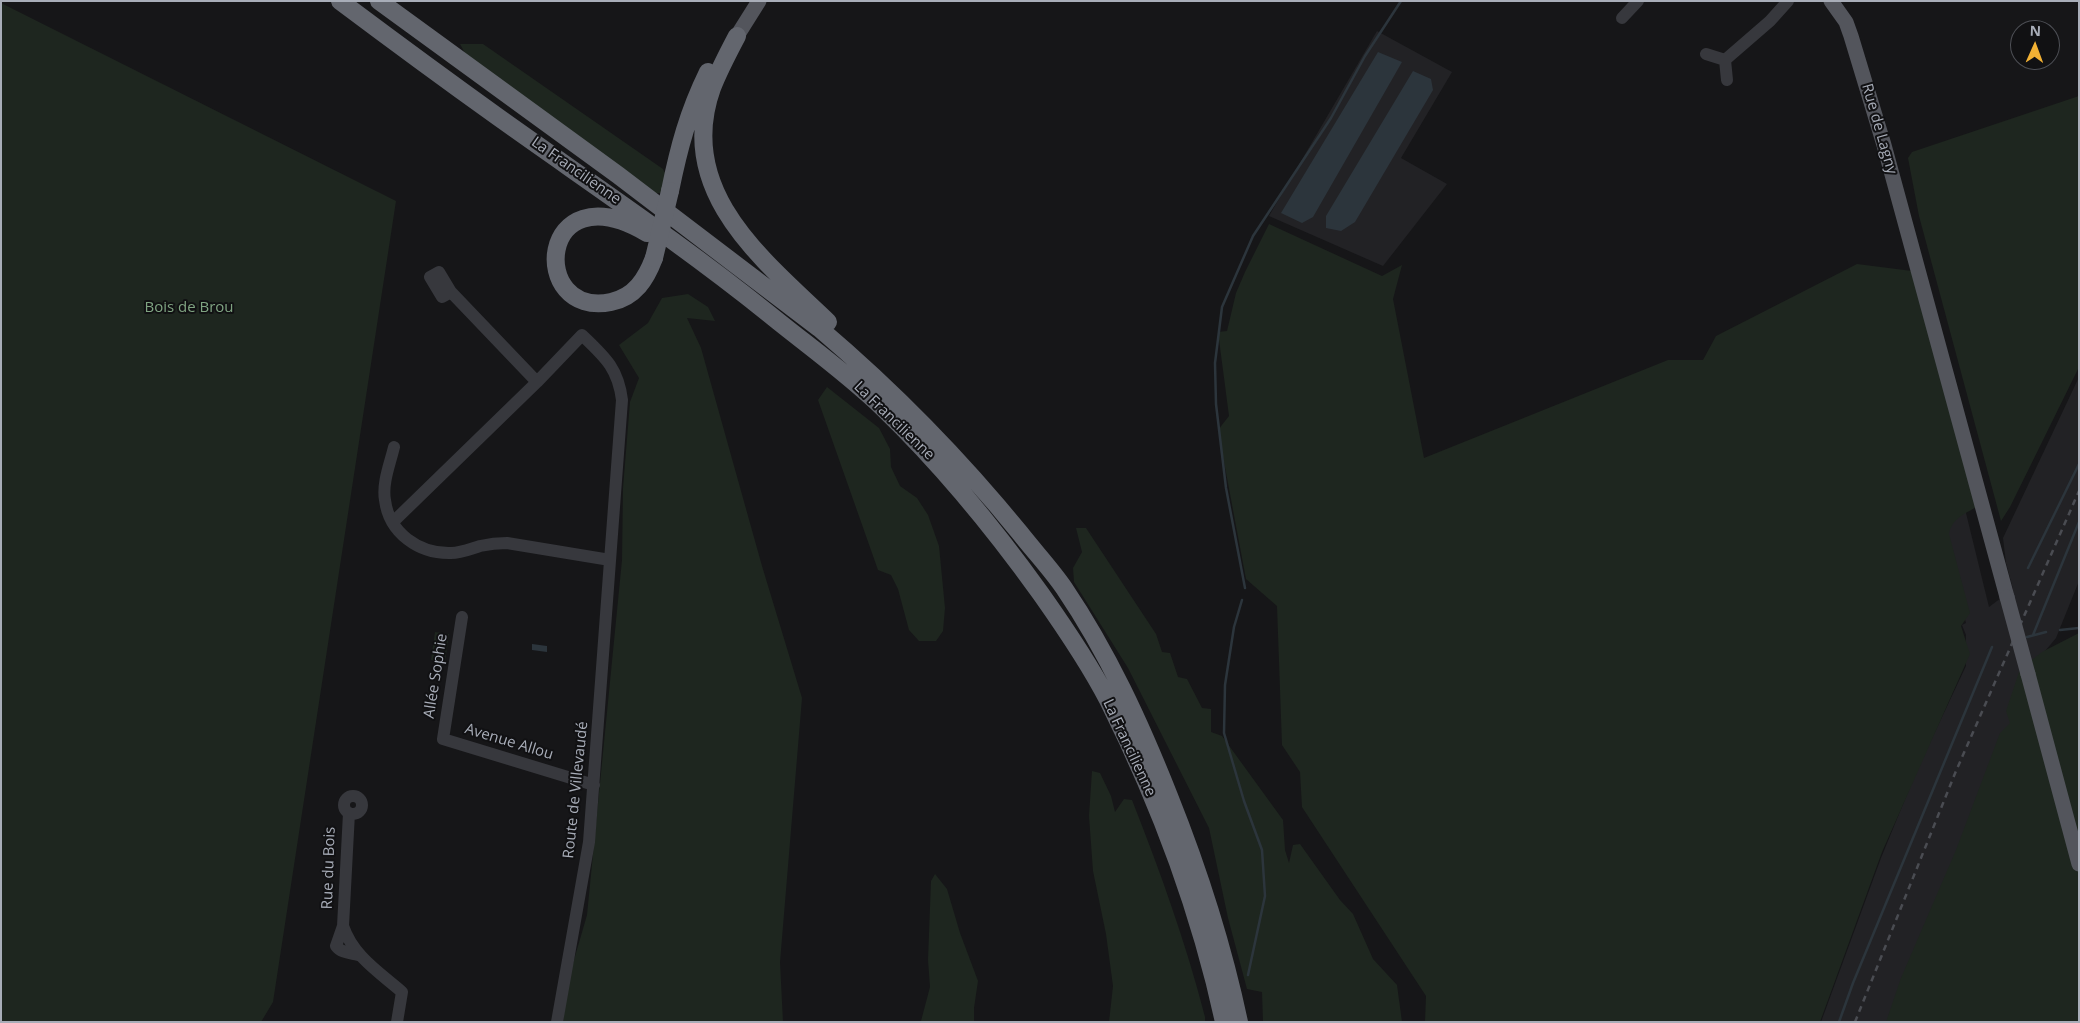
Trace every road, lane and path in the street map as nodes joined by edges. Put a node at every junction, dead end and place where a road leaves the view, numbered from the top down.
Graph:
1 (340, 1) edge
2 (379, 1) edge
3 (750, 1) edge
4 (759, 1) edge
5 (1638, 1) edge
6 (1788, 1) edge
7 (1831, 1) edge
8 (1622, 18) dead end
9 (734, 34) junction
10 (1706, 54) dead end
11 (1725, 60) junction
12 (1728, 80) dead end
13 (672, 238) junction
14 (451, 292) dead end
15 (872, 375) junction
16 (537, 382) junction
17 (394, 447) dead end
18 (393, 522) junction
19 (610, 560) junction
20 (462, 617) dead end
21 (443, 739) joint
22 (594, 786) junction
23 (349, 813) dead end
24 (2079, 864) edge
25 (397, 1022) edge
26 (556, 1022) edge
27 (1224, 1022) edge
28 (1239, 1022) edge

1 - 13 highway, La Francilienne
2 - 15 highway, La Francilienne
3 - 9 main road
4 - 9 main road
5 - 8 street
6 - 11 street
7 - 24 main road, Rue de Lagny, bridge
9 - 13 highway, bridge
9 - 15 highway
10 - 11 street
11 - 12 street
13 - 27 highway, La Francilienne
14 - 16 street
15 - 28 highway, La Francilienne
16 - 18 street
16 - 19 street, Route de Villevaudé
17 - 18 street
18 - 19 street
19 - 22 street, Route de Villevaudé
20 - 21 street, Allée Sophie
21 - 22 street, Avenue Allou
22 - 26 street, Route de Villevaudé
23 - 25 street, Rue du Bois

